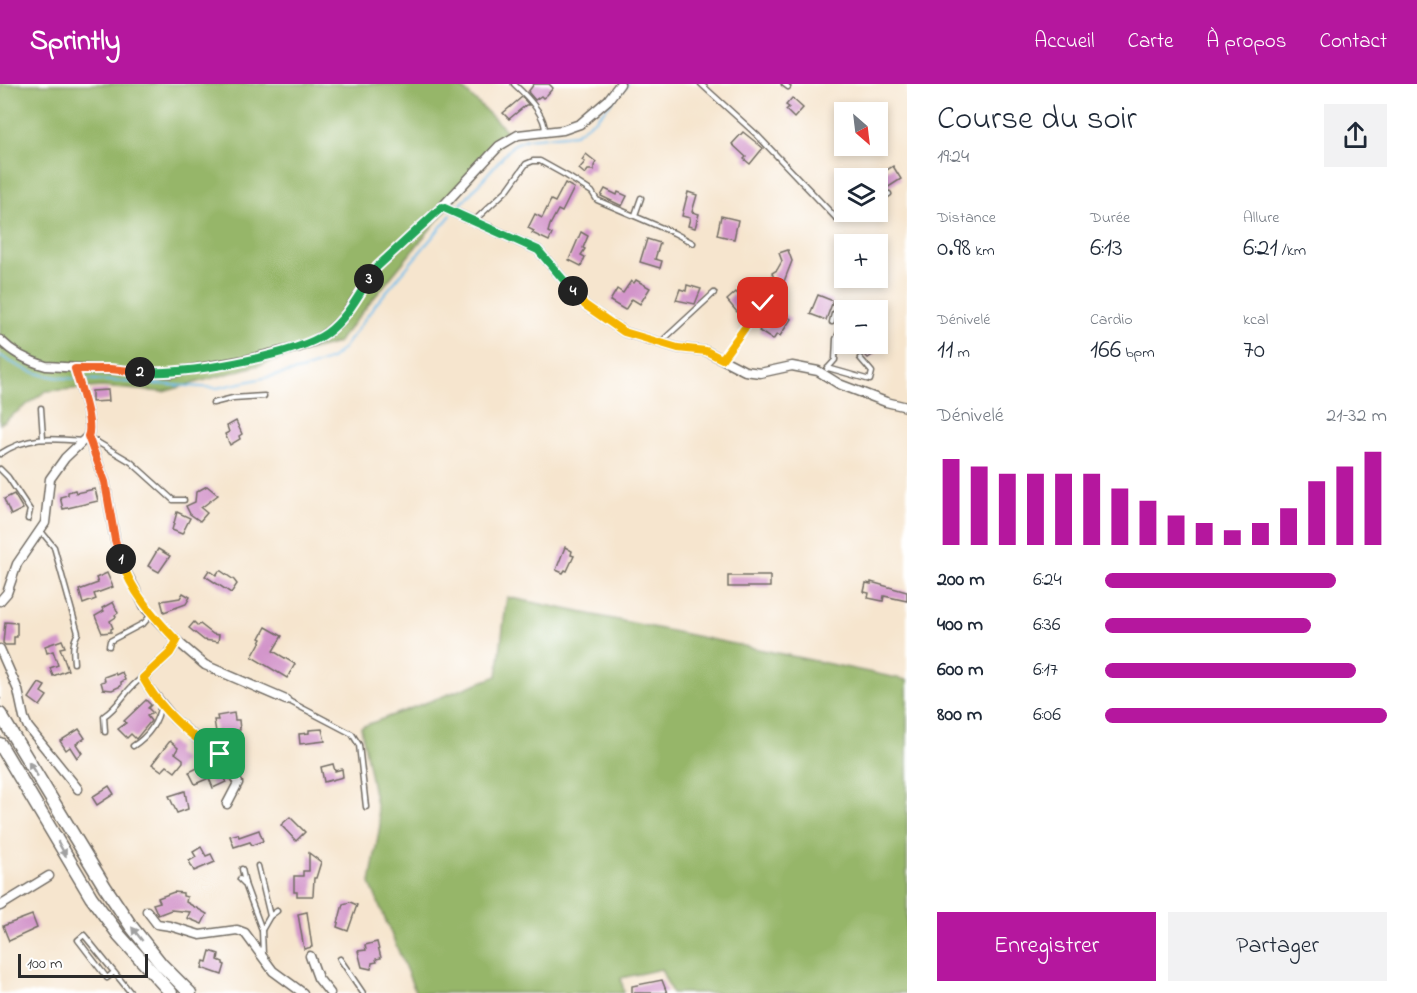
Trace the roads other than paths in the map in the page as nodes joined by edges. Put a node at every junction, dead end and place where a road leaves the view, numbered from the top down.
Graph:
1 (514, 84) edge
2 (620, 84) edge
3 (701, 84) edge
4 (545, 131) junction
5 (641, 198) dead end
6 (446, 209) junction
7 (635, 215) junction
8 (834, 216) edge
9 (474, 221) junction
10 (693, 243) dead end
11 (714, 293) dead end
12 (763, 303) dead end
13 (834, 314) edge
14 (832, 322) dead end
15 (0, 340) edge
16 (660, 343) junction
17 (836, 354) edge
18 (860, 358) dead end
19 (722, 359) junction
20 (825, 371) junction
21 (76, 372) junction
22 (264, 396) dead end
23 (213, 403) dead end
24 (907, 407) edge
25 (41, 408) dead end
26 (43, 438) junction
27 (86, 439) junction
28 (0, 454) edge
29 (0, 469) edge
30 (184, 500) dead end
31 (28, 519) dead end
32 (39, 529) junction
33 (0, 601) edge
34 (152, 615) junction
35 (177, 641) junction
36 (109, 646) dead end
37 (0, 649) edge
38 (74, 663) dead end
39 (143, 678) junction
40 (286, 700) joint
41 (161, 703) junction
42 (0, 714) edge
43 (105, 732) dead end
44 (0, 744) edge
45 (133, 746) dead end
46 (78, 789) dead end
47 (227, 804) dead end
48 (366, 807) dead end
49 (258, 866) dead end
50 (242, 869) dead end
51 (49, 876) dead end
52 (240, 879) dead end
53 (245, 884) junction
54 (0, 906) edge
55 (147, 911) dead end
56 (277, 911) dead end
57 (270, 916) junction
58 (262, 930) junction
59 (310, 956) dead end
60 (263, 959) junction
61 (340, 959) dead end
62 (113, 973) junction
63 (131, 993) edge
64 (171, 993) edge
65 (190, 993) edge
66 (303, 993) edge
67 (330, 993) edge
68 (363, 993) edge

1 - 4 lane
2 - 4 street
3 - 8 lane
4 - 6 street
5 - 7 lane
6 - 9 street
6 - 21 street
7 - 9 lane
7 - 10 lane
9 - 16 street
11 - 16 lane
12 - 19 lane
13 - 14 lane
15 - 21 street
16 - 19 street
17 - 20 lane
18 - 20 lane
19 - 20 street
20 - 24 street
21 - 27 street
22 - 23 lane
25 - 26 lane
26 - 27 lane
26 - 28 lane
27 - 30 lane
27 - 32 street
27 - 34 street
29 - 31 lane
32 - 33 street
32 - 38 lane
34 - 35 street
34 - 36 lane
35 - 39 street
35 - 40 street
37 - 46 street
39 - 41 street
39 - 43 lane
40 - 48 lane
41 - 45 lane
41 - 47 street
65 -> 42 main road
44 -> 64 main road
49 - 57 lane
50 - 53 lane
51 - 54 street
52 - 53 lane
53 - 58 lane
55 - 60 street
56 - 57 lane
57 - 58 lane
58 - 60 lane
59 - 67 street
60 - 66 street
61 - 68 lane
62 - 62 lane
62 - 63 lane

